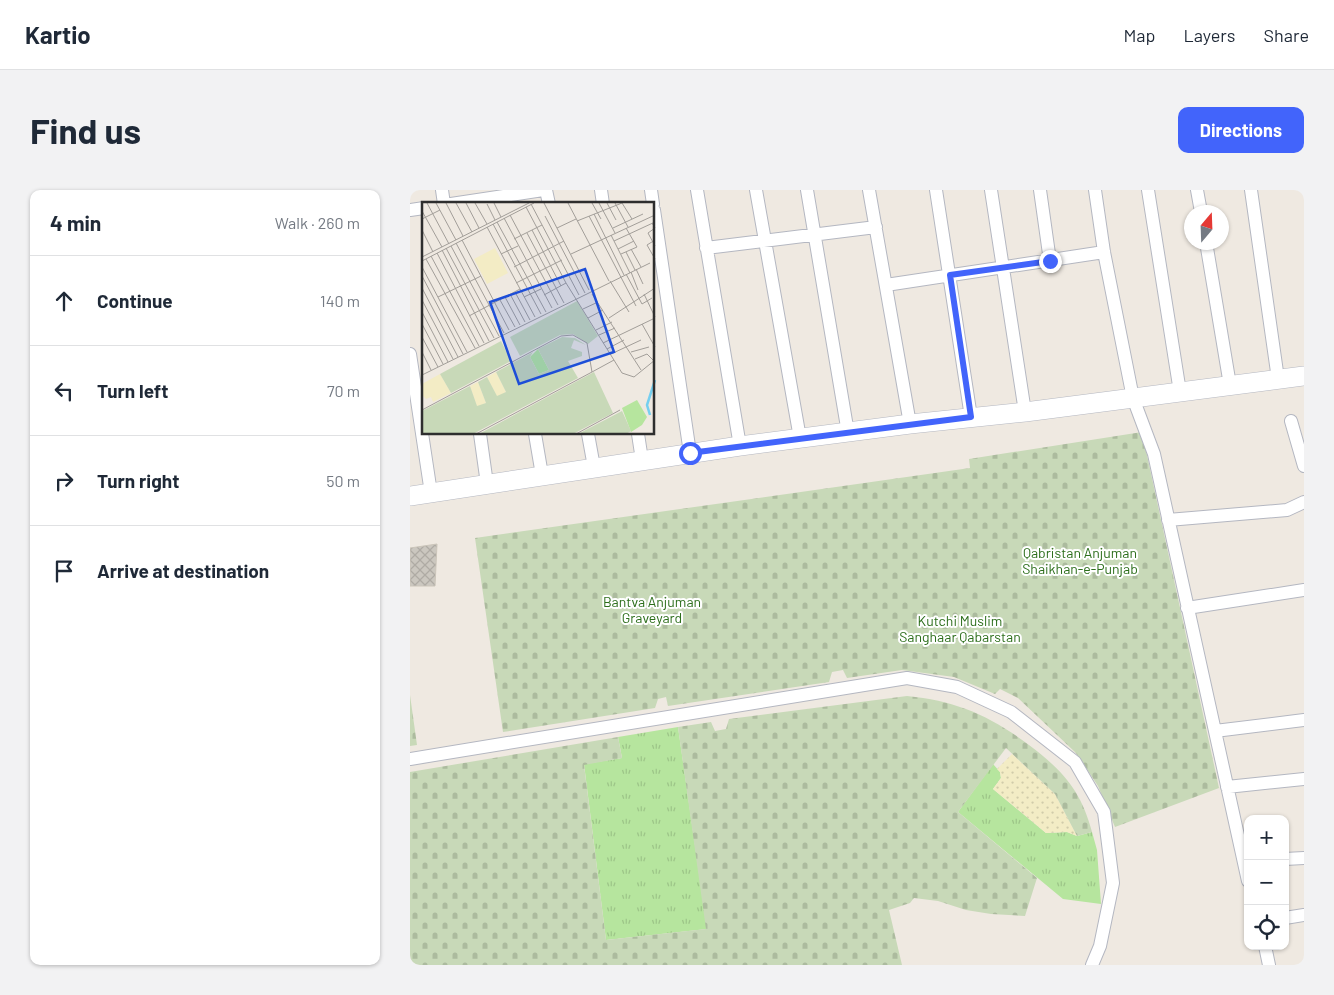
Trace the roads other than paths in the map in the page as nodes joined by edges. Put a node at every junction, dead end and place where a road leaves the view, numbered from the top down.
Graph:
1 (544, 190) edge
2 (697, 190) edge
3 (756, 190) edge
4 (807, 190) edge
5 (869, 190) edge
6 (936, 190) edge
7 (991, 190) edge
8 (1040, 190) edge
9 (1095, 190) edge
10 (1148, 190) edge
11 (1197, 190) edge
12 (1251, 190) edge
13 (496, 200) edge
14 (474, 202) edge
15 (548, 202) edge
16 (1200, 205) edge
17 (655, 217) edge
18 (876, 227) junction
19 (814, 235) junction
20 (765, 241) junction
21 (706, 248) junction
22 (1207, 250) edge
23 (1104, 252) junction
24 (1050, 261) junction
25 (1003, 268) junction
26 (950, 275) junction
27 (886, 285) junction
28 (410, 354) edge
29 (1304, 376) edge
30 (1278, 379) junction
31 (1230, 385) junction
32 (1180, 392) junction
33 (1133, 398) junction
34 (1025, 412) junction
35 (971, 417) junction
36 (1290, 421) dead end
37 (910, 424) junction
38 (848, 432) junction
39 (422, 433) edge
40 (422, 435) edge
41 (480, 435) edge
42 (535, 435) edge
43 (588, 435) edge
44 (638, 435) edge
45 (800, 438) junction
46 (740, 446) junction
47 (690, 453) junction
48 (642, 460) junction
49 (1304, 466) edge
50 (594, 467) junction
51 (542, 475) junction
52 (488, 484) junction
53 (431, 493) junction
54 (410, 496) edge
55 (1304, 502) edge
56 (1168, 520) junction
57 (1304, 590) edge
58 (1187, 608) junction
59 (1304, 720) edge
60 (1215, 730) junction
61 (410, 758) edge
62 (1304, 779) edge
63 (1227, 787) junction
64 (1304, 858) edge
65 (1289, 859) edge
66 (1245, 860) edge
67 (1304, 915) edge
68 (1289, 917) edge
69 (1266, 950) edge
70 (1092, 965) edge
71 (1270, 965) edge

1 - 13 street
1 - 15 street
2 - 21 street
3 - 20 street
4 - 19 street
5 - 18 street
6 - 26 street
7 - 25 street
8 - 24 street
9 - 23 street
10 - 32 street
11 - 16 street
12 - 30 street
13 - 14 street
17 - 47 street
18 - 19 street
18 - 27 street
19 - 20 street
19 - 38 street
20 - 21 street
20 - 45 street
21 - 46 street
22 - 31 street
23 - 24 street
23 - 33 street
24 - 25 street
25 - 26 street
25 - 34 street
26 - 27 street
26 - 35 street
27 - 37 street
28 - 39 street
29 - 30 street
30 - 31 street
31 - 32 street
32 - 33 street
33 - 34 street
33 - 56 street
34 - 35 street
35 - 37 street
36 - 49 street
37 - 38 street
38 - 45 street
40 - 53 street
41 - 52 street
42 - 51 street
43 - 50 street
44 - 48 street
45 - 46 street
46 - 47 street
47 - 48 street
48 - 50 street
50 - 51 street
51 - 52 street
52 - 53 street
53 - 54 street
55 - 56 street
56 - 58 street
57 - 58 street
58 - 60 street
59 - 60 street
60 - 63 street
61 - 70 street
62 - 63 street
63 - 66 street
64 - 65 street
67 - 68 street
69 - 71 street

